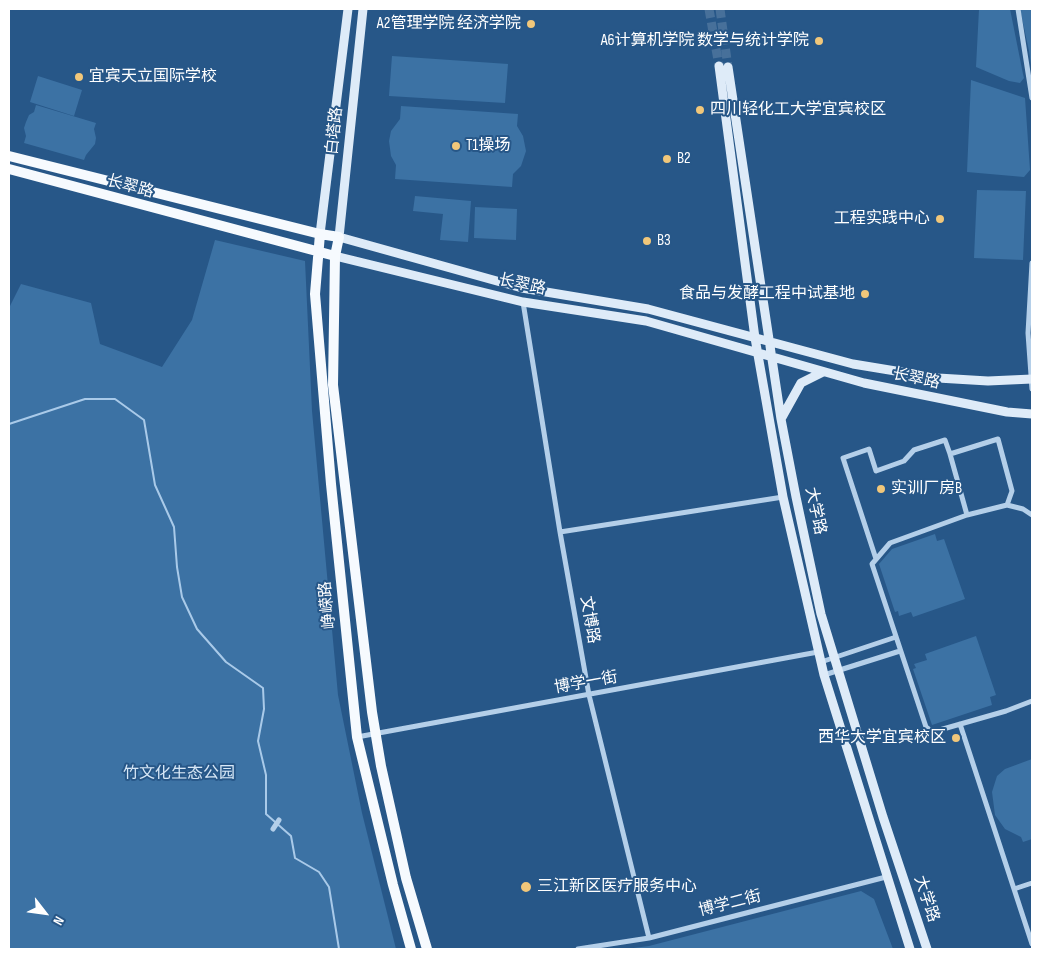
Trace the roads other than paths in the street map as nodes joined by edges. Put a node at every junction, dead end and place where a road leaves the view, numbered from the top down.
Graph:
1 (348, 9) edge
2 (363, 9) edge
3 (1018, 9) edge
4 (1032, 98) edge
5 (9, 156) edge
6 (9, 169) edge
7 (320, 234) junction
8 (339, 237) junction
9 (317, 252) junction
10 (335, 256) junction
11 (1032, 264) edge
12 (523, 302) junction
13 (755, 338) junction
14 (768, 342) junction
15 (757, 353) junction
16 (771, 357) junction
17 (823, 372) junction
18 (1032, 383) edge
19 (1032, 414) edge
20 (781, 419) junction
21 (950, 454) junction
22 (783, 497) junction
23 (1007, 505) junction
24 (967, 515) junction
25 (1032, 515) edge
26 (1032, 519) edge
27 (560, 532) junction
28 (876, 559) junction
29 (896, 637) junction
30 (900, 651) junction
31 (818, 652) junction
32 (834, 658) junction
33 (821, 662) junction
34 (838, 671) junction
35 (824, 675) junction
36 (589, 695) junction
37 (1032, 701) edge
38 (960, 724) junction
39 (376, 734) junction
40 (357, 737) junction
41 (279, 820) dead end
42 (273, 829) dead end
43 (886, 877) junction
44 (1032, 883) edge
45 (1014, 889) junction
46 (649, 938) junction
47 (1032, 944) edge
48 (411, 949) edge
49 (427, 949) edge
50 (578, 949) edge
51 (910, 949) edge
52 (927, 949) edge

1 - 7 main road, 白塔路
2 - 8 main road, 白塔路
3 - 4 street
5 - 7 main road, 长翠路
6 - 9 main road, 长翠路
7 - 8 main road, 长翠路
7 - 9 main road, 白塔路
8 - 10 main road, 白塔路
8 - 13 main road, 长翠路
9 - 10 main road, 长翠路
9 - 40 main road, 峥嵘路
10 - 12 main road, 长翠路
10 - 39 main road, 峥嵘路
11 - 18 street
12 - 15 main road, 长翠路
12 - 27 street, 文博路
13 - 14 main road, 长翠路
13 - 14 main road, 大学路
13 - 15 main road, 大学路
14 - 16 main road, 大学路
14 - 18 main road, 长翠路
15 - 16 main road, 长翠路
15 - 22 main road, 大学路
16 - 17 main road, 长翠路
16 - 20 main road, 大学路
17 - 19 main road, 长翠路
17 - 20 main road
20 - 32 main road, 大学路
21 - 23 street
21 - 24 street
21 - 28 street
22 - 27 street
22 - 31 main road, 大学路
23 - 24 street
23 - 25 street
24 - 28 street
25 - 26 street
27 - 36 street, 文博路
28 - 29 street
29 - 30 street
29 - 32 street
30 - 34 street
30 - 38 street
31 - 33 main road, 大学路
31 - 36 street, 博学一街
32 - 33 street
32 - 34 main road, 大学路
33 - 35 main road, 大学路
34 - 35 street
34 - 52 main road, 大学路
35 - 43 main road, 大学路
36 - 39 street, 博学一街
36 - 46 street, 文博路
37 - 38 street
38 - 45 street
39 - 40 street, 博学一街
39 - 49 main road, 峥嵘路
40 - 48 main road, 峥嵘路
41 - 42 street
43 - 46 street, 博学二街
43 - 51 main road, 大学路
44 - 45 street
45 - 47 street
46 - 50 street, 博学二街

